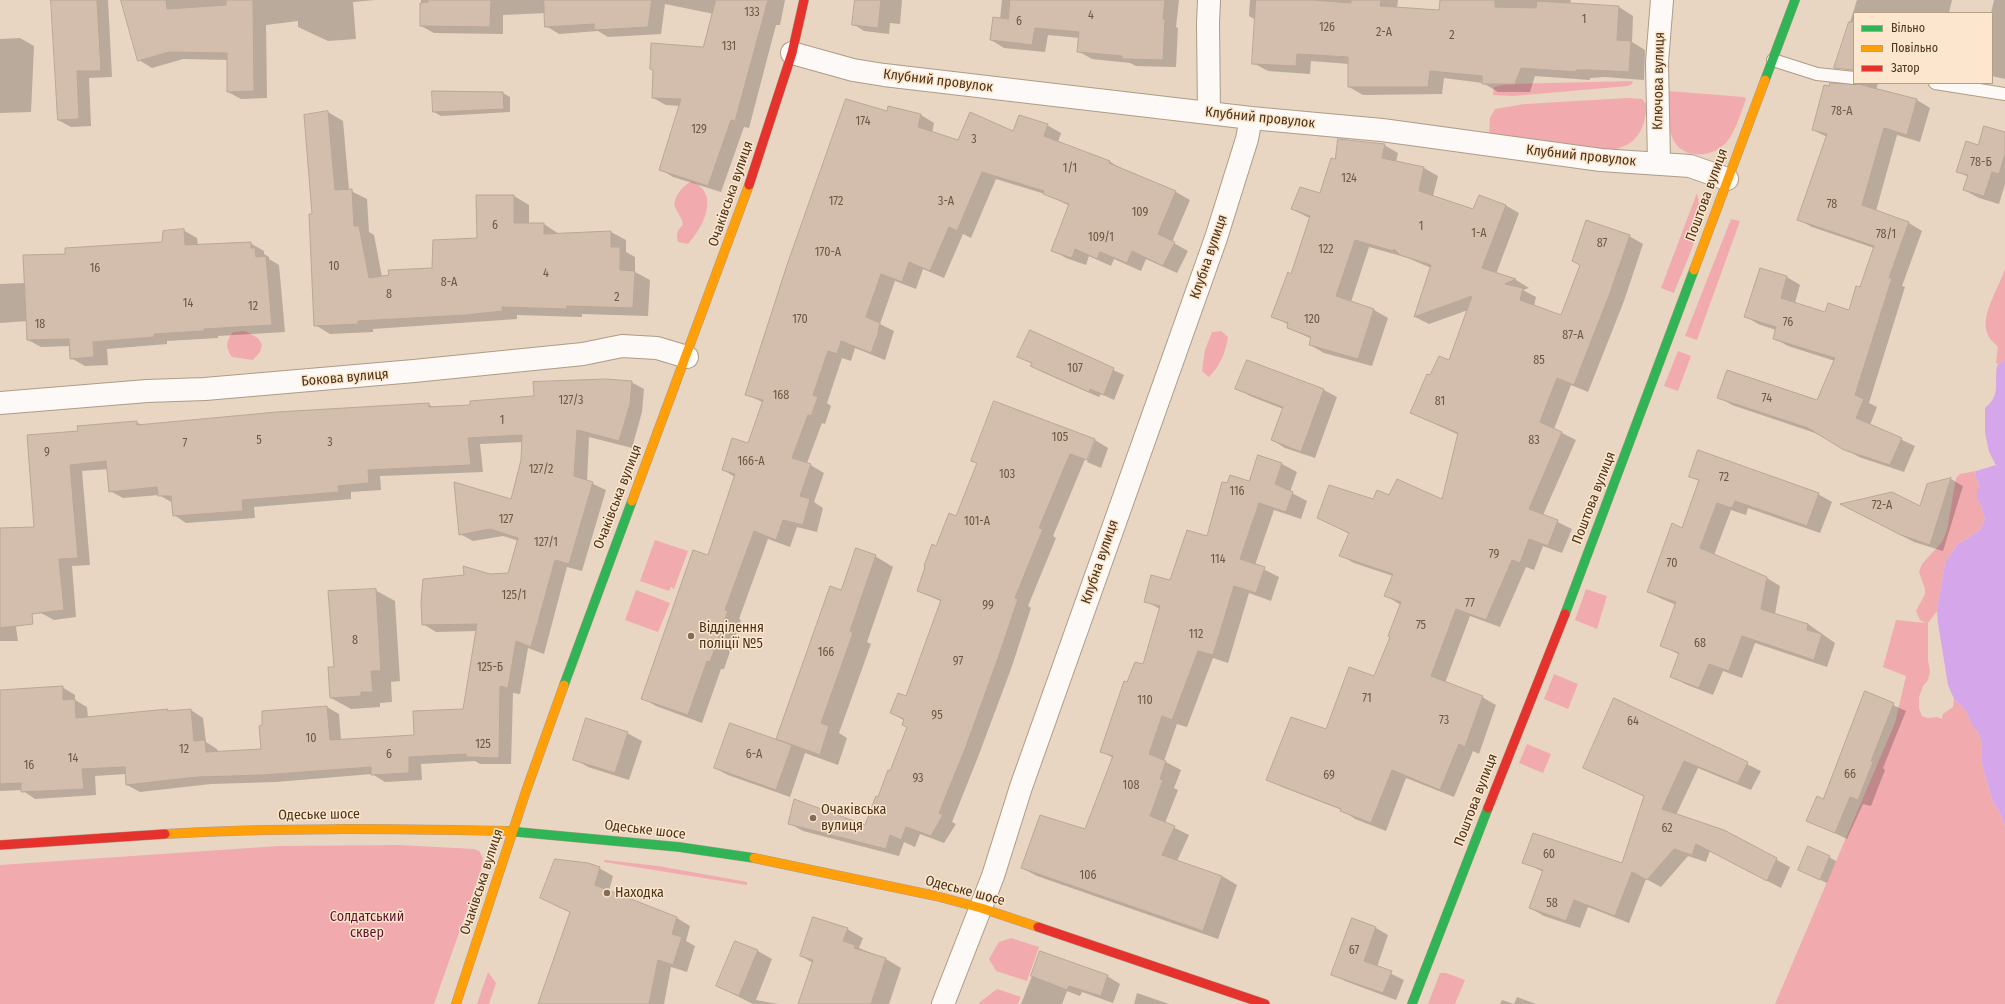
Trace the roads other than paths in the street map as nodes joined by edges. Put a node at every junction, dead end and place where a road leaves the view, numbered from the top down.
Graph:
1 (804, 0) edge
2 (1209, 0) edge
3 (1662, 0) edge
4 (1795, 0) edge
5 (792, 53) junction
6 (1773, 60) junction
7 (1853, 78) edge
8 (1941, 84) edge
9 (2005, 94) edge
10 (1209, 113) junction
11 (1251, 118) junction
12 (1659, 163) junction
13 (1727, 179) junction
14 (687, 357) junction
15 (0, 403) edge
16 (513, 831) junction
17 (0, 846) edge
18 (981, 908) junction
19 (456, 1004) edge
20 (944, 1004) edge
21 (1265, 1004) edge
22 (1412, 1004) edge

1 - 5 main road, Очаківська вулиця
2 - 10 street
3 - 12 street, Ключова вулиця
4 - 6 main road, Поштова вулиця
5 - 10 street, Клубний провулок
5 - 14 main road, Очаківська вулиця
6 - 7 lane
6 - 13 main road, Поштова вулиця
8 - 9 lane
10 - 11 street, Клубний провулок
11 - 12 street, Клубний провулок
11 - 18 street, Клубна вулиця
12 - 13 street, Клубний провулок
13 - 22 main road, Поштова вулиця
14 - 15 street, Бокова вулиця
14 - 16 main road, Очаківська вулиця
16 - 17 main road, Одеське шосе
16 - 18 main road, Одеське шосе
16 - 19 main road, Очаківська вулиця
18 - 20 street, Клубна вулиця
18 - 21 main road, Одеське шосе

